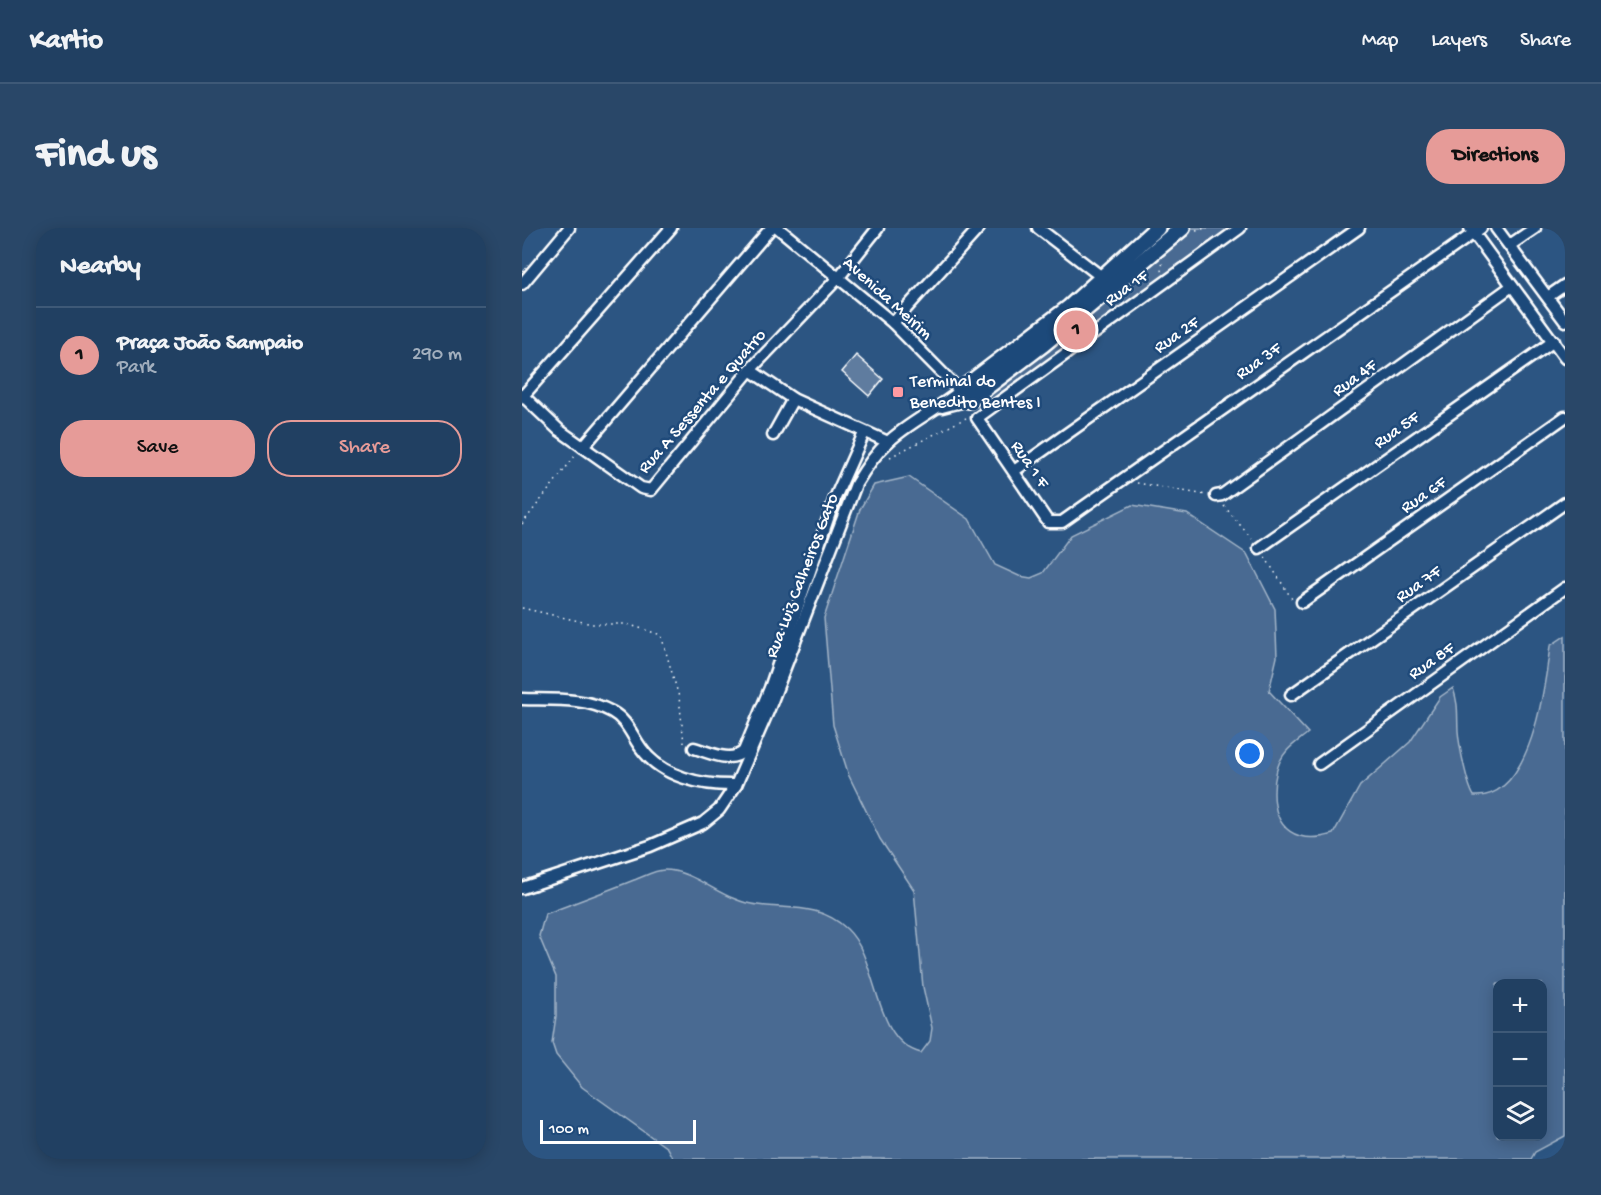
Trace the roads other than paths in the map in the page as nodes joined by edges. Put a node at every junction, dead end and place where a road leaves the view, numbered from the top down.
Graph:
1 (569, 228) edge
2 (671, 228) edge
3 (771, 228) edge
4 (778, 228) edge
5 (878, 228) edge
6 (979, 228) edge
7 (1038, 228) edge
8 (1157, 228) edge
9 (1182, 228) edge
10 (1240, 228) edge
11 (1359, 228) edge
12 (1496, 228) edge
13 (1535, 228) edge
14 (1475, 230) edge
15 (1510, 245) junction
16 (839, 277) junction
17 (1103, 278) junction
18 (522, 284) edge
19 (1565, 285) edge
20 (1512, 286) junction
21 (1549, 296) junction
22 (1565, 321) edge
23 (893, 324) junction
24 (1554, 341) junction
25 (1565, 358) edge
26 (750, 369) junction
27 (965, 395) junction
28 (523, 396) edge
29 (793, 399) junction
30 (1565, 417) edge
31 (977, 421) joint
32 (864, 433) junction
33 (773, 435) dead end
34 (888, 442) junction
35 (583, 447) junction
36 (1014, 471) junction
37 (1215, 496) road end
38 (1565, 503) edge
39 (1057, 524) joint
40 (1259, 548) dead end
41 (1565, 588) edge
42 (1302, 602) dead end
43 (1291, 695) dead end
44 (522, 699) edge
45 (694, 748) road end
46 (1319, 764) dead end
47 (736, 785) junction
48 (522, 888) edge

1 - 18 street
2 - 28 street
3 - 35 street
4 - 16 street, Avenida Meirim
5 - 16 street, Rua A Sessenta e Quatro
6 - 23 street
7 - 17 street
8 - 17 street
9 - 27 street
10 - 31 street, Rua 1F
11 - 36 street, Rua 2F
12 - 15 street
13 - 15 street
14 - 20 street
14 - 39 street, Rua 3F
15 - 21 street
16 - 23 street, Avenida Meirim
16 - 26 street, Rua A Sessenta e Quatro
17 - 27 street
19 - 21 street
20 - 24 street
20 - 37 street, Rua 4F
21 - 22 street
23 - 27 street, Avenida Meirim
24 - 25 street
24 - 40 street, Rua 5F
26 - 29 street
26 - 35 street, Rua A Sessenta e Quatro
27 - 34 street, Rua Luiz Calheiros Gato
28 - 35 street
29 - 32 street
29 - 33 street
30 - 42 street, Rua 6F
31 - 36 street, Rua 1 F
32 - 34 street
32 - 45 street
34 - 47 street, Rua Luiz Calheiros Gato
36 - 39 street, Rua 1 F
38 - 43 street, Rua 7F
41 - 46 street, Rua 8F
44 - 47 street
47 - 48 street, Rua Luiz Calheiros Gato

